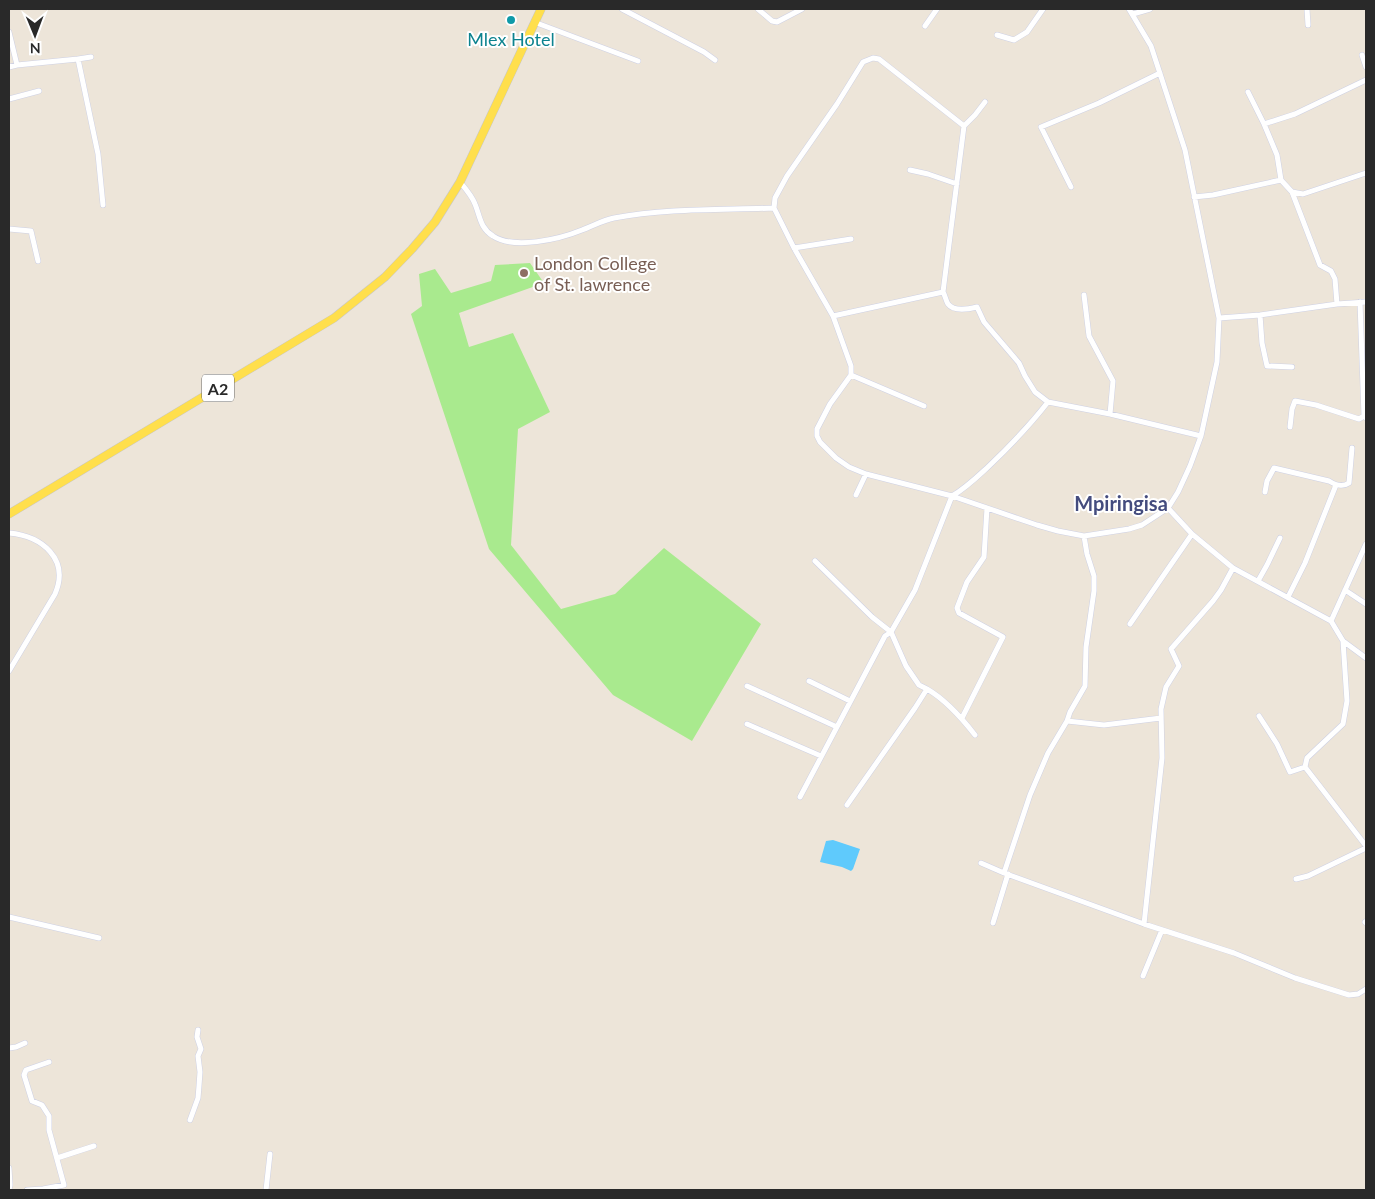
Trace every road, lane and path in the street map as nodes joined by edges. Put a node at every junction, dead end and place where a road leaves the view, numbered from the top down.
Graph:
1 (541, 9) edge
2 (622, 9) edge
3 (758, 9) edge
4 (802, 9) edge
5 (936, 9) edge
6 (1043, 9) edge
7 (1129, 9) edge
8 (1150, 9) edge
9 (1307, 9) edge
10 (1133, 14) junction
11 (534, 22) junction
12 (1308, 25) dead end
13 (925, 26) dead end
14 (9, 32) edge
15 (997, 35) dead end
16 (1362, 55) dead end
17 (91, 57) dead end
18 (78, 60) junction
19 (714, 60) dead end
20 (638, 61) dead end
21 (17, 65) junction
22 (9, 67) edge
23 (1366, 67) edge
24 (1160, 74) junction
25 (1366, 80) edge
26 (39, 91) dead end
27 (1248, 92) dead end
28 (9, 99) edge
29 (985, 102) dead end
30 (1264, 124) junction
31 (964, 126) junction
32 (910, 170) dead end
33 (1366, 173) edge
34 (1281, 180) junction
35 (460, 182) junction
36 (957, 184) junction
37 (1071, 186) dead end
38 (1292, 192) junction
39 (1194, 197) junction
40 (103, 205) dead end
41 (774, 208) junction
42 (9, 229) edge
43 (851, 239) dead end
44 (794, 248) junction
45 (38, 260) dead end
46 (943, 292) junction
47 (1084, 295) dead end
48 (1363, 302) edge
49 (1337, 304) junction
50 (1260, 315) junction
51 (832, 316) junction
52 (1219, 318) junction
53 (1292, 367) dead end
54 (851, 375) junction
55 (1048, 402) junction
56 (924, 406) dead end
57 (1110, 414) junction
58 (1365, 417) edge
59 (1290, 427) dead end
60 (1201, 436) junction
61 (1352, 448) dead end
62 (866, 474) junction
63 (1336, 485) junction
64 (1265, 492) dead end
65 (856, 495) dead end
66 (952, 496) junction
67 (987, 508) junction
68 (1168, 508) junction
69 (9, 514) edge
70 (9, 534) edge
71 (1192, 534) junction
72 (1084, 536) junction
73 (1280, 538) dead end
74 (1366, 544) edge
75 (815, 561) dead end
76 (1233, 568) junction
77 (1258, 581) junction
78 (1346, 590) junction
79 (1288, 597) junction
80 (1366, 604) edge
81 (1330, 621) junction
82 (1130, 624) dead end
83 (891, 632) junction
84 (1343, 642) junction
85 (1366, 658) edge
86 (9, 671) edge
87 (809, 681) dead end
88 (747, 686) dead end
89 (926, 689) junction
90 (850, 701) junction
91 (1259, 716) dead end
92 (962, 718) junction
93 (1162, 718) junction
94 (1067, 721) junction
95 (747, 724) dead end
96 (837, 727) junction
97 (975, 735) dead end
98 (821, 756) junction
99 (1305, 767) junction
100 (800, 797) dead end
101 (847, 806) dead end
102 (1366, 847) edge
103 (981, 863) dead end
104 (1006, 873) junction
105 (1296, 879) dead end
106 (9, 917) edge
107 (993, 923) dead end
108 (1144, 924) junction
109 (1162, 930) junction
110 (99, 938) dead end
111 (1143, 976) dead end
112 (1366, 989) edge
113 (198, 1030) dead end
114 (26, 1043) dead end
115 (9, 1048) edge
116 (49, 1062) dead end
117 (190, 1120) dead end
118 (94, 1146) dead end
119 (270, 1154) dead end
120 (56, 1158) junction
121 (9, 1168) edge
122 (9, 1190) edge
123 (27, 1190) edge
124 (266, 1190) edge

1 - 11 main road, A2
2 - 19 street
3 - 4 street
5 - 13 street
6 - 15 street
7 - 10 street
8 - 10 street
9 - 12 street
10 - 24 street
11 - 20 street
11 - 35 main road, A2
14 - 21 street
16 - 23 street
17 - 18 street
18 - 21 street
18 - 40 street
21 - 22 street
24 - 37 street
24 - 39 street
25 - 30 street
26 - 28 street
27 - 30 street
29 - 31 street
30 - 34 street
31 - 36 street
31 - 41 street
32 - 36 street
33 - 38 street
34 - 38 street
34 - 39 street
35 - 41 street
35 - 69 main road, A2
36 - 46 street
38 - 49 street
39 - 52 street
41 - 44 street
42 - 45 street
43 - 44 street
44 - 51 street
46 - 51 street
46 - 55 street
47 - 57 street
48 - 49 street
48 - 58 street
49 - 50 street
50 - 52 street
50 - 53 street
51 - 54 street
52 - 60 street
54 - 56 street
54 - 62 street
55 - 57 street
55 - 66 street
57 - 60 street
58 - 59 street
60 - 68 street
61 - 63 street
62 - 65 street
62 - 66 street
63 - 64 street
63 - 79 street
66 - 67 street
66 - 83 street
67 - 72 street
67 - 92 street
68 - 71 street
68 - 72 street
70 - 86 street
71 - 76 street
71 - 82 street
72 - 94 street
73 - 77 street
74 - 78 street
75 - 83 street
76 - 77 street
76 - 93 street
77 - 79 street
78 - 80 street
78 - 81 street
79 - 81 street
81 - 84 street
83 - 89 street
83 - 90 street
84 - 85 street
84 - 99 street
87 - 90 street
88 - 96 street
89 - 92 street
89 - 101 street
90 - 96 street
91 - 99 street
92 - 97 street
93 - 94 street
93 - 108 street
94 - 104 street
95 - 98 street
96 - 98 street
98 - 100 street
99 - 102 street
102 - 105 street
103 - 104 street
104 - 107 street
104 - 108 street
106 - 110 street
108 - 109 street
109 - 111 street
109 - 112 street
113 - 117 street
114 - 115 street
116 - 120 street
118 - 120 street
119 - 124 street
120 - 123 street
121 - 122 street

